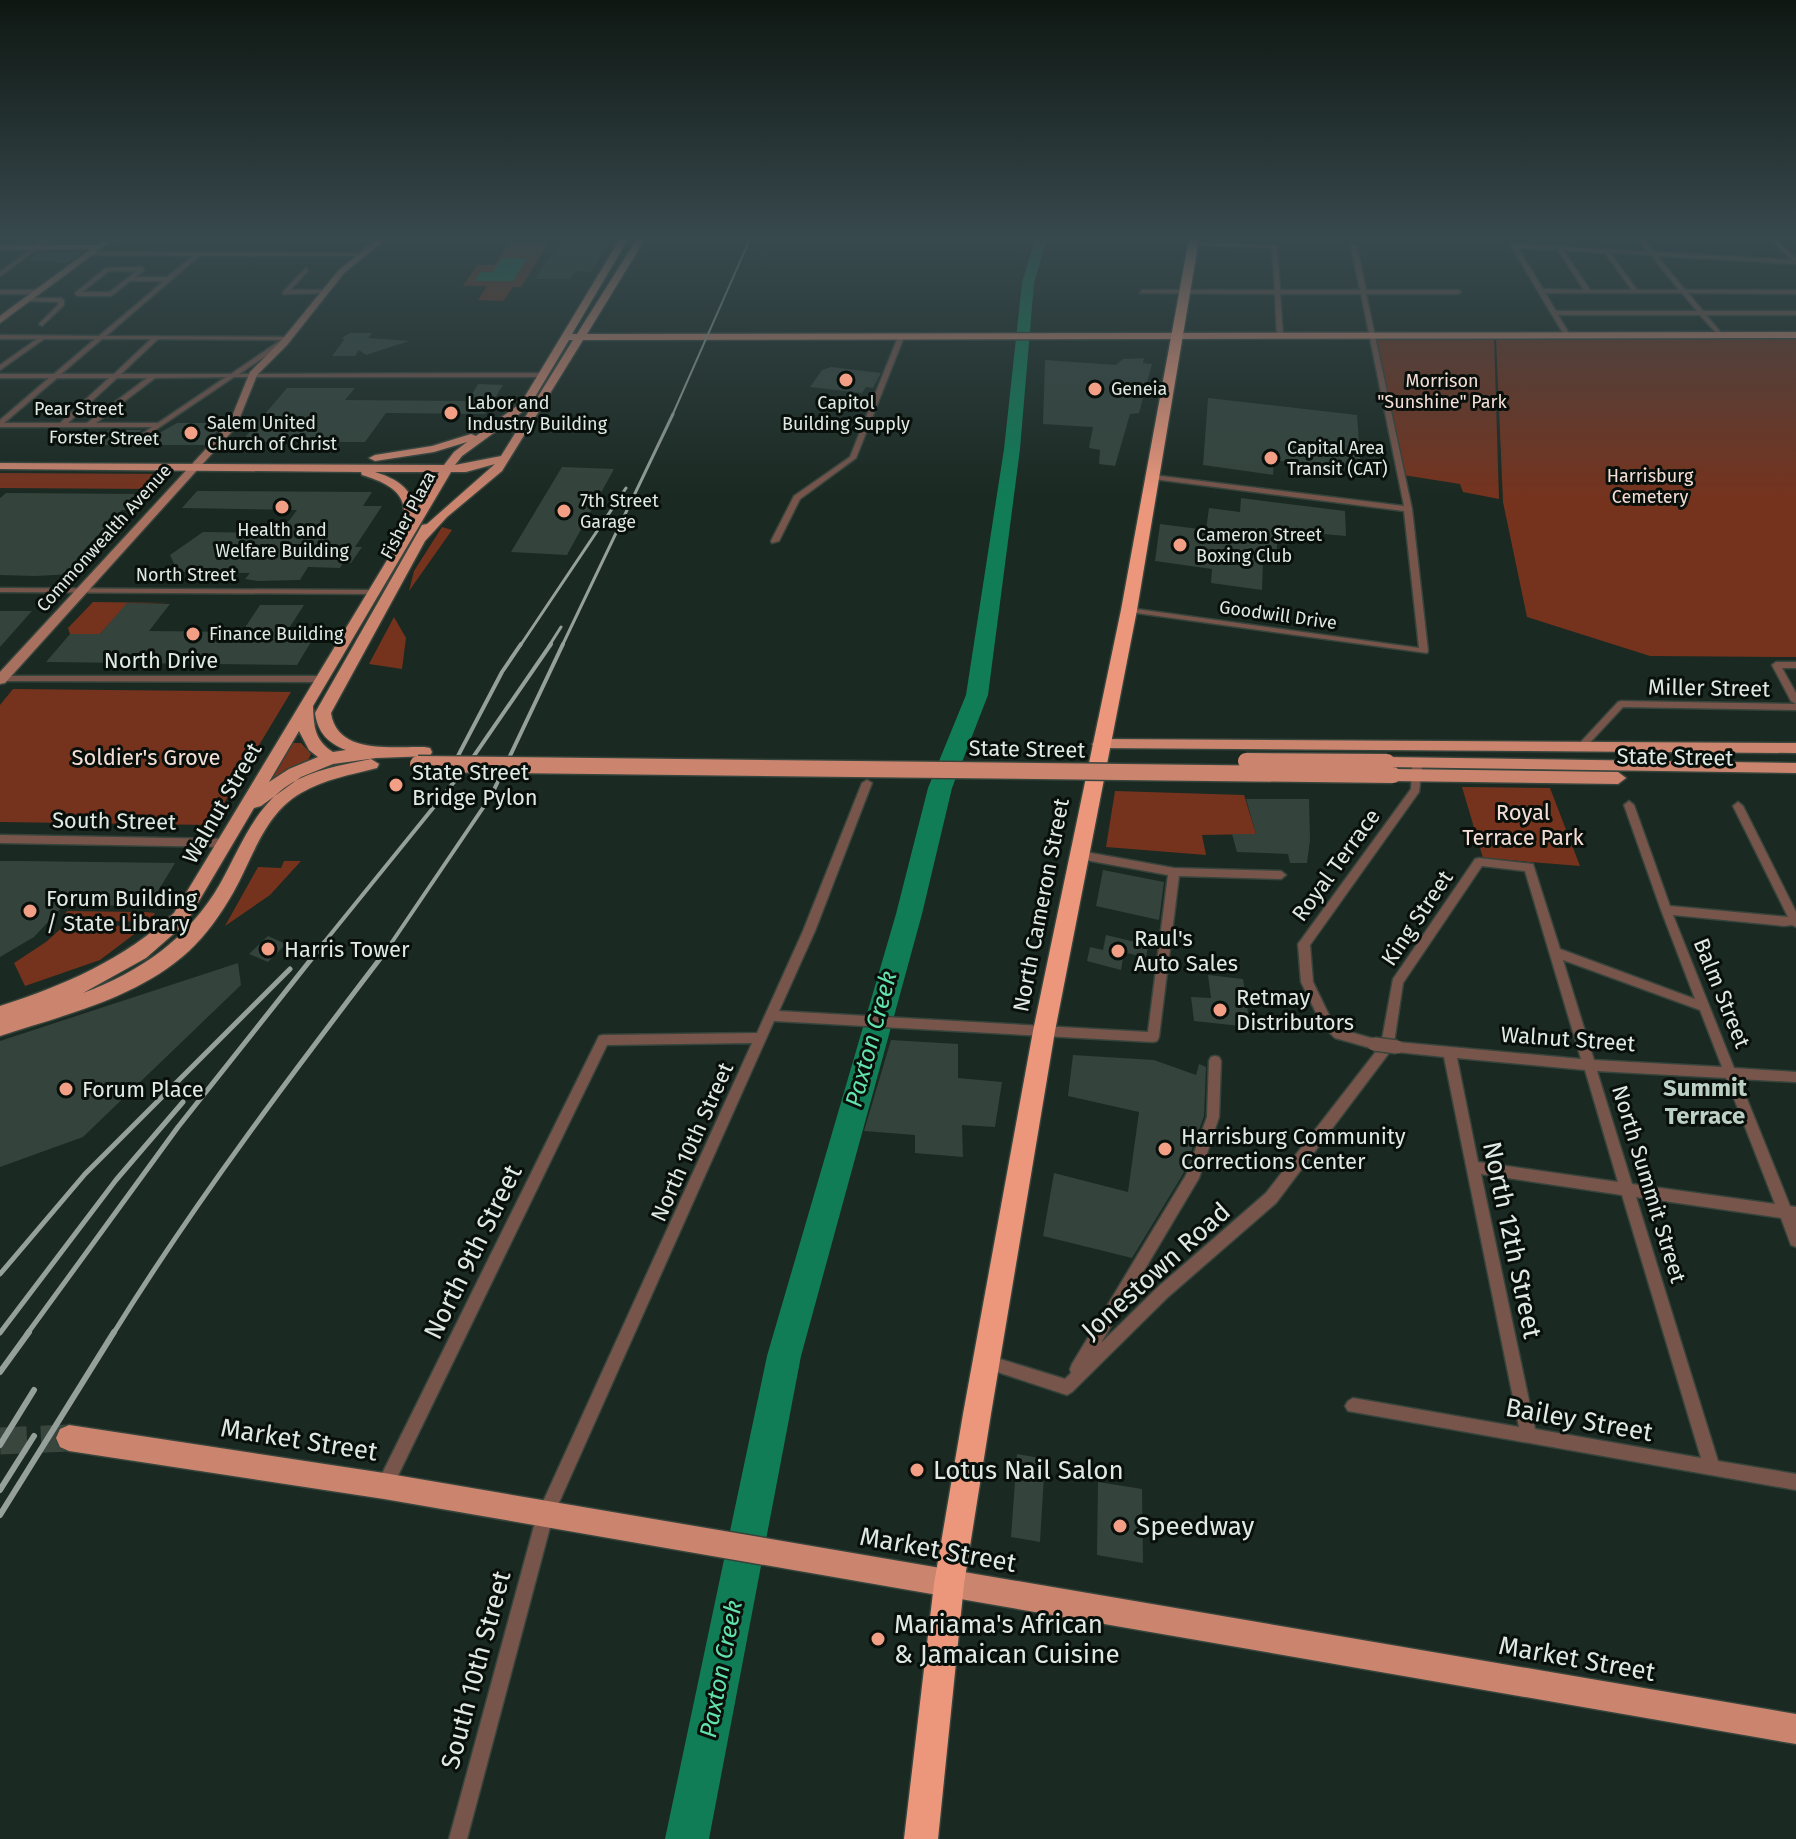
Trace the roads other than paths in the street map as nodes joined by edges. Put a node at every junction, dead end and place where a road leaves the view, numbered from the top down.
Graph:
1 (114, 325) edge
2 (298, 325) edge
3 (571, 325) edge
4 (590, 325) edge
5 (1177, 325) edge
6 (1279, 325) edge
7 (1371, 325) edge
8 (1561, 325) edge
9 (1711, 325) edge
10 (1567, 335) junction
11 (1720, 335) junction
12 (1796, 335) edge
13 (1174, 336) junction
14 (1280, 336) junction
15 (1373, 336) junction
16 (0, 337) edge
17 (100, 337) junction
18 (157, 337) junction
19 (564, 337) junction
20 (583, 337) junction
21 (901, 337) junction
22 (42, 338) junction
23 (289, 338) junction
24 (0, 368) edge
25 (545, 375) junction
26 (0, 376) edge
27 (54, 376) junction
28 (115, 376) junction
29 (154, 376) junction
30 (231, 376) junction
31 (251, 376) junction
32 (520, 411) junction
33 (0, 424) edge
34 (62, 425) junction
35 (89, 425) junction
36 (159, 425) junction
37 (133, 443) dead end
38 (0, 455) edge
39 (204, 457) junction
40 (505, 458) junction
41 (361, 459) junction
42 (0, 466) edge
43 (193, 467) junction
44 (336, 469) junction
45 (447, 469) junction
46 (1153, 477) junction
47 (1408, 509) junction
48 (414, 536) junction
49 (775, 541) dead end
50 (0, 590) edge
51 (81, 590) junction
52 (372, 592) junction
53 (1129, 610) junction
54 (1796, 665) edge
55 (1, 679) edge
56 (321, 679) junction
57 (310, 697) junction
58 (1796, 704) edge
59 (1100, 744) junction
60 (1581, 747) junction
61 (1796, 748) edge
62 (330, 757) junction
63 (371, 758) junction
64 (1796, 768) edge
65 (1417, 769) junction
66 (1796, 780) edge
67 (867, 783) dead end
68 (1629, 805) dead end
69 (1738, 806) dead end
70 (240, 819) junction
71 (0, 839) edge
72 (227, 843) junction
73 (1080, 855) junction
74 (1529, 867) joint
75 (1174, 872) junction
76 (1281, 875) dead end
77 (1666, 910) junction
78 (1795, 921) edge
79 (1555, 952) junction
80 (1704, 1007) junction
81 (0, 1014) edge
82 (771, 1016) junction
83 (0, 1028) edge
84 (1044, 1031) junction
85 (1339, 1034) joint
86 (761, 1038) junction
87 (1386, 1046) junction
88 (1450, 1055) junction
89 (1215, 1061) dead end
90 (1590, 1065) junction
91 (1730, 1073) junction
92 (1796, 1077) edge
93 (1473, 1167) junction
94 (1628, 1190) junction
95 (1791, 1213) edge
96 (1796, 1240) edge
97 (986, 1362) junction
98 (1067, 1387) junction
99 (1353, 1406) dead end
100 (1528, 1435) junction
101 (69, 1438) tunnel mouth
102 (1712, 1468) junction
103 (1796, 1482) edge
104 (384, 1486) junction
105 (545, 1515) junction
106 (949, 1584) junction
107 (1796, 1729) edge
108 (458, 1839) edge
109 (921, 1839) edge

1 - 17 street
2 - 23 main road
3 - 19 main road
4 - 20 main road
5 - 13 highway, North Cameron Street
6 - 14 street
7 - 15 street
8 - 10 street
9 - 11 street
10 - 11 main road
10 - 15 main road
11 - 12 main road
13 - 14 main road
13 - 21 main road
13 - 46 highway, North Cameron Street
14 - 15 main road
15 - 47 street
16 - 22 street
17 - 18 street
17 - 22 street
17 - 27 street
18 - 23 street
18 - 28 street
19 - 20 main road
19 - 25 main road
20 - 21 main road
20 - 40 main road
21 - 49 street
22 - 24 street
23 - 30 street
23 - 31 main road
25 - 31 street
25 - 32 main road
26 - 27 street
27 - 28 street
27 - 33 street
28 - 29 street
28 - 34 street
29 - 30 street
29 - 35 street
30 - 31 street
30 - 36 street
31 - 39 main road, Commonwealth Avenue
32 - 41 main road
32 - 45 main road, Fisher Plaza
33 - 34 street, Pear Street
34 - 35 street, Pear Street
35 - 36 street, Pear Street
36 - 37 street
38 - 39 main road, Forster Street
39 - 41 main road, Forster Street
39 - 43 main road, Commonwealth Avenue
40 - 45 main road, Forster Street
40 - 48 main road
41 - 45 main road, Forster Street
42 - 43 main road, Forster Street
43 - 44 main road, Forster Street
43 - 51 main road, Commonwealth Avenue
44 - 45 main road, Forster Street
44 - 48 main road
45 - 48 main road, Fisher Plaza
46 - 47 street
46 - 53 highway, North Cameron Street
47 - 53 street, Goodwill Drive
48 - 52 main road, Fisher Plaza
48 - 63 main road, Fisher Plaza
50 - 51 street, North Street
51 - 52 street, North Street
51 - 55 main road, Commonwealth Avenue
52 - 56 main road, Fisher Plaza
53 - 59 highway, North Cameron Street
54 - 58 street
55 - 56 street, North Drive
56 - 57 main road, Fisher Plaza
57 - 62 main road
57 - 70 main road, Walnut Street
58 - 60 street, Miller Street
59 - 60 main road, State Street
59 - 73 highway, North Cameron Street
60 - 61 main road, State Street
62 - 63 main road, State Street
62 - 70 main road
63 - 65 main road, State Street, bridge
63 - 83 main road, Walnut Street
64 - 65 main road, State Street
65 - 66 main road, State Street
65 - 85 street, Royal Terrace
67 - 82 street, North 10th Street
68 - 77 street, Balm Street
69 - 78 street
70 - 72 main road, Walnut Street
71 - 72 street, South Street
72 - 81 main road, Walnut Street
73 - 75 street
73 - 84 highway, North Cameron Street
74 - 79 street, North Summit Street
74 - 87 street, King Street
75 - 76 street
75 - 84 street
77 - 78 street
77 - 80 street, Balm Street
79 - 80 street
79 - 90 street, North Summit Street
80 - 91 street, Balm Street
82 - 84 street
82 - 86 street, North 10th Street
84 - 97 highway, North Cameron Street
85 - 87 street, Walnut Street
86 - 104 street, North 9th Street
86 - 105 street, North 10th Street
87 - 88 street, Walnut Street
87 - 98 street, Jonestown Road
88 - 90 street, Walnut Street
88 - 93 street, North 12th Street
89 - 98 street
90 - 91 street, Walnut Street
90 - 94 street, North Summit Street
91 - 92 street, Walnut Street
91 - 95 street, Balm Street
93 - 94 street
93 - 100 street, North 12th Street
94 - 95 street
94 - 102 street, North Summit Street
95 - 96 street, Balm Street
97 - 98 street
97 - 106 highway, North Cameron Street
99 - 100 street, Bailey Street
100 - 102 street, Bailey Street
101 - 104 main road, Market Street
102 - 103 street, Bailey Street
104 - 105 main road, Market Street
105 - 106 main road, Market Street
105 - 108 street, South 10th Street
106 - 107 main road, Market Street
106 - 109 highway, North Cameron Street

